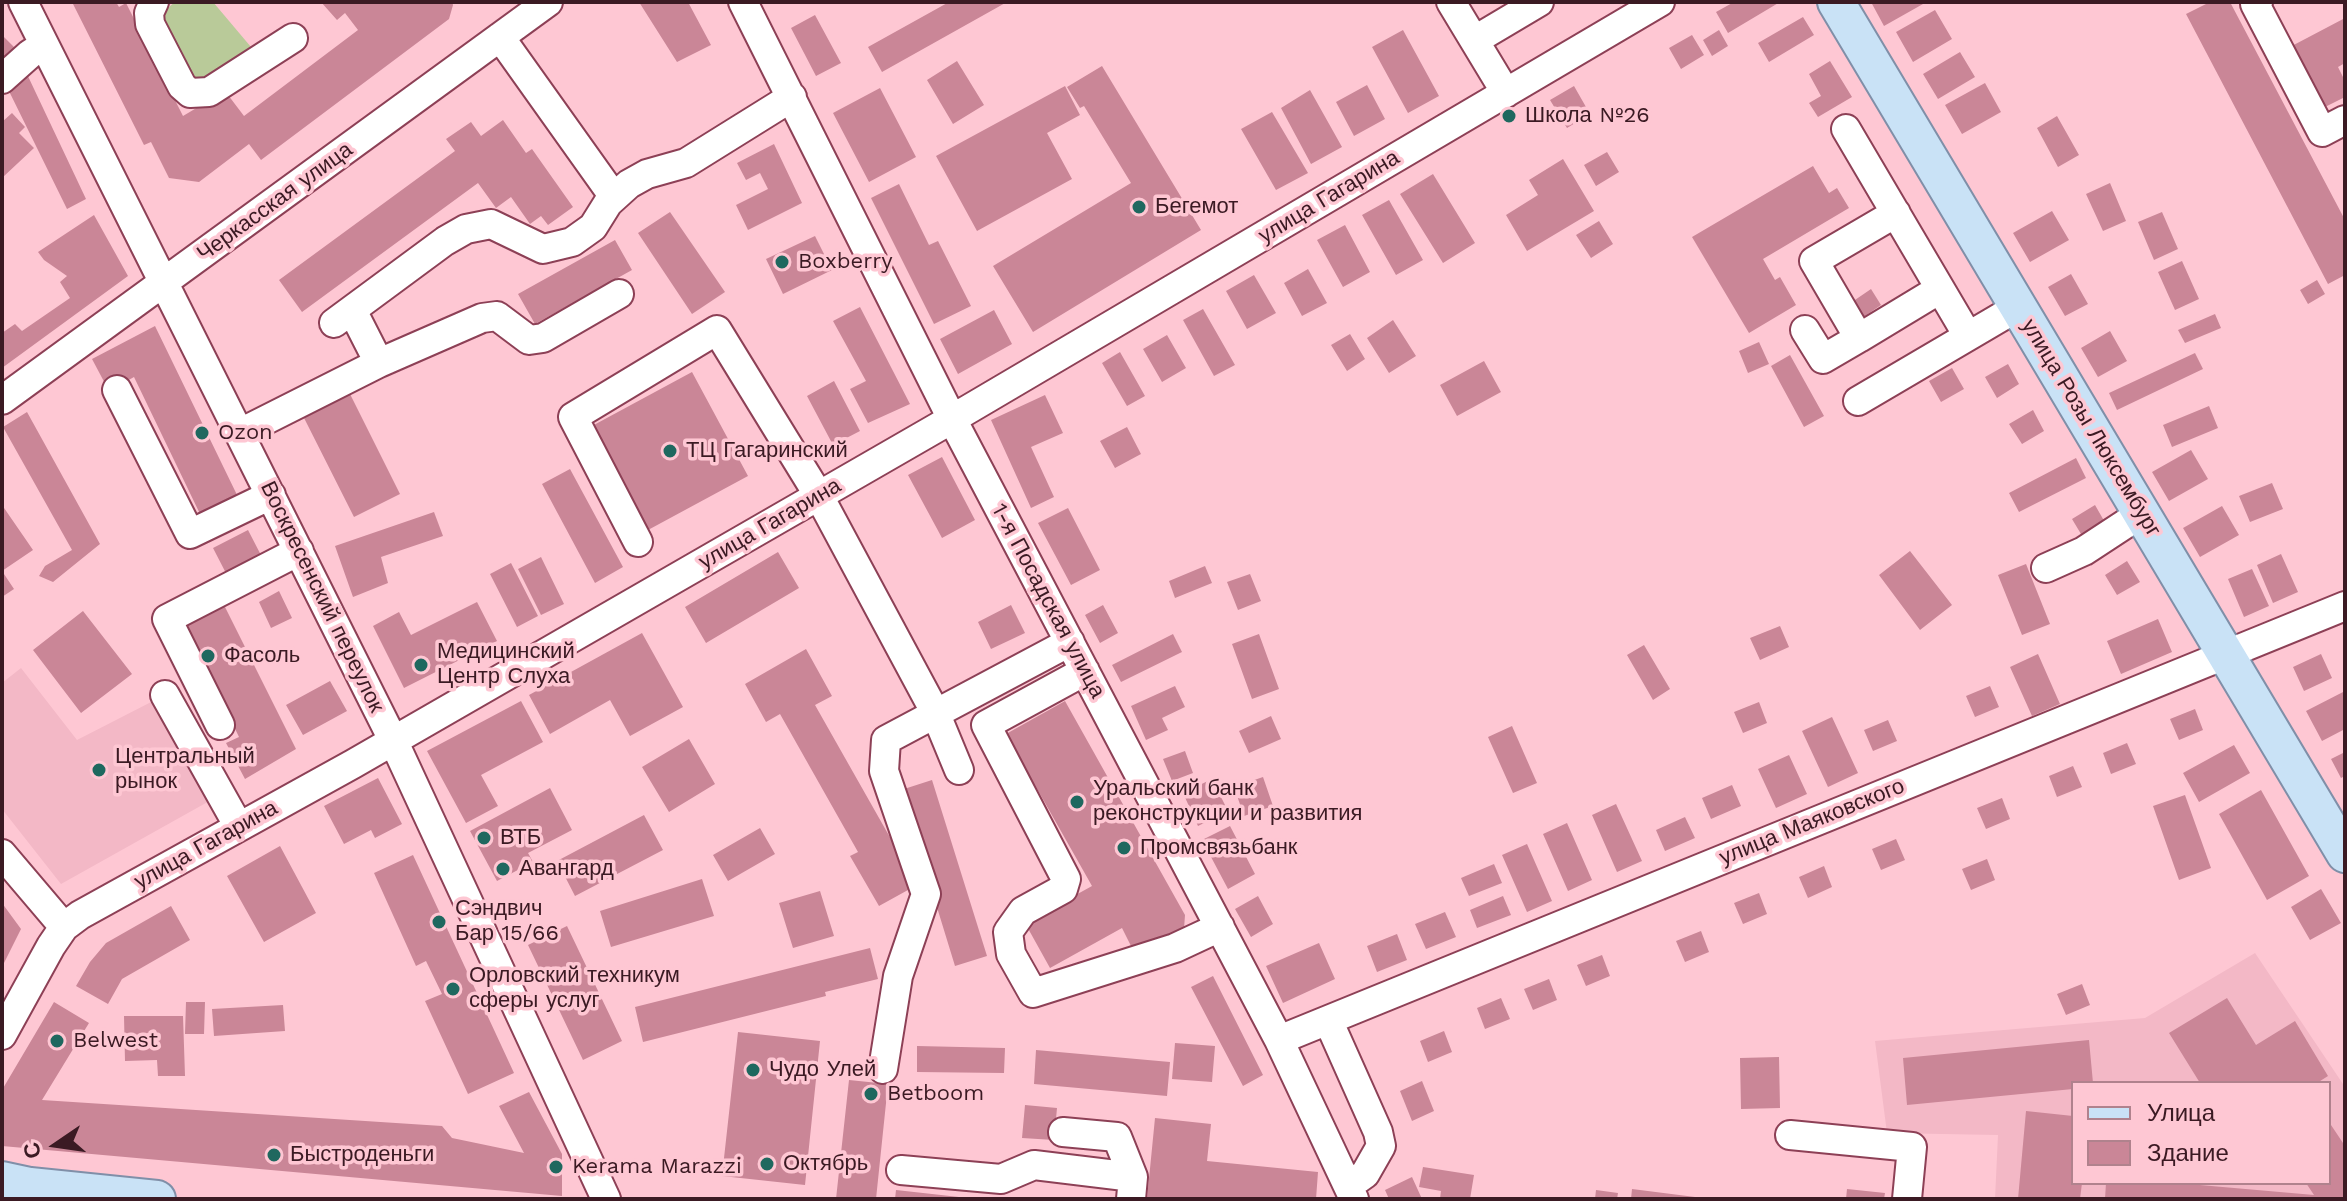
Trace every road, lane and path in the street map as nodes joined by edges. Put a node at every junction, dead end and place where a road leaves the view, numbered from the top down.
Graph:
1 (23, 2) edge
2 (154, 2) edge
3 (548, 2) edge
4 (743, 2) edge
5 (1451, 2) edge
6 (1539, 2) edge
7 (1660, 2) edge
8 (1836, 2) edge
9 (2258, 2) edge
10 (1618, 13) edge
11 (500, 37) junction
12 (293, 38) dead end
13 (1475, 40) junction
14 (44, 45) junction
15 (2, 79) edge
16 (1506, 93) junction
17 (792, 97) junction
18 (2345, 120) edge
19 (1846, 129) dead end
20 (614, 197) junction
21 (1896, 213) junction
22 (166, 283) junction
23 (1940, 289) junction
24 (619, 294) dead end
25 (2018, 307) junction
26 (1805, 330) dead end
27 (1968, 336) junction
28 (1859, 338) junction
29 (379, 363) junction
30 (117, 390) dead end
31 (2, 400) edge
32 (1858, 401) dead end
33 (952, 419) junction
34 (240, 433) junction
35 (271, 495) junction
36 (819, 496) junction
37 (2142, 513) junction
38 (638, 542) dead end
39 (299, 551) junction
40 (2046, 568) dead end
41 (2345, 606) edge
42 (1070, 642) junction
43 (2226, 654) junction
44 (1085, 671) junction
45 (165, 695) dead end
46 (935, 712) junction
47 (220, 725) dead end
48 (393, 740) junction
49 (959, 770) dead end
50 (239, 827) junction
51 (2, 854) edge
52 (2345, 854) edge
53 (64, 927) junction
54 (1220, 927) junction
55 (1328, 1020) junction
56 (2, 1035) edge
57 (1279, 1040) junction
58 (883, 1069) dead end
59 (1063, 1132) dead end
60 (1790, 1135) dead end
61 (901, 1170) dead end
62 (2, 1180) edge
63 (1132, 1188) edge
64 (1351, 1192) edge
65 (157, 1199) edge
66 (606, 1199) edge
67 (1907, 1199) edge

1 - 14 street, Воскресенский переулок
2 - 12 street
3 - 11 street, Черкасская улица
4 - 17 street, 1-я Посадская улица
5 - 13 street
6 - 13 street
7 - 10 street, улица Гагарина
8 - 25 main road, улица Розы Люксембург
9 - 18 street
10 - 16 street, улица Гагарина
11 - 20 street
11 - 22 street, Черкасская улица
13 - 16 street
14 - 15 street
14 - 22 street, Воскресенский переулок
16 - 33 street, улица Гагарина
17 - 20 street
17 - 33 street, 1-я Посадская улица
19 - 21 street
20 - 29 street
21 - 23 street
21 - 28 street
22 - 31 street, Черкасская улица
22 - 34 street, Воскресенский переулок
23 - 27 street
23 - 28 street
24 - 29 street
25 - 27 street
25 - 37 main road, улица Розы Люксембург
26 - 28 street
27 - 32 street
29 - 34 street
30 - 35 street
33 - 36 street, улица Гагарина
33 - 42 street, 1-я Посадская улица
34 - 35 street, Воскресенский переулок
35 - 39 street, Воскресенский переулок
36 - 38 street
36 - 46 street
36 - 48 street, улица Гагарина
37 - 40 street
37 - 43 main road, улица Розы Люксембург
39 - 47 street
39 - 48 street, Воскресенский переулок
41 - 43 street, улица Маяковского
42 - 44 street, 1-я Посадская улица
42 - 46 street
43 - 52 main road, улица Розы Люксембург
43 - 55 street, улица Маяковского
44 - 54 street, 1-я Посадская улица
44 - 54 street
45 - 50 street
46 - 49 street
46 - 58 street
48 - 50 street, улица Гагарина
48 - 66 street, Воскресенский переулок
50 - 53 street, улица Гагарина
51 - 53 street
53 - 56 street, улица Гагарина
54 - 57 street, 1-я Посадская улица
55 - 57 street, улица Маяковского
55 - 64 street
57 - 64 street, 1-я Посадская улица
59 - 63 street
60 - 67 street
61 - 63 street
62 - 65 main road

